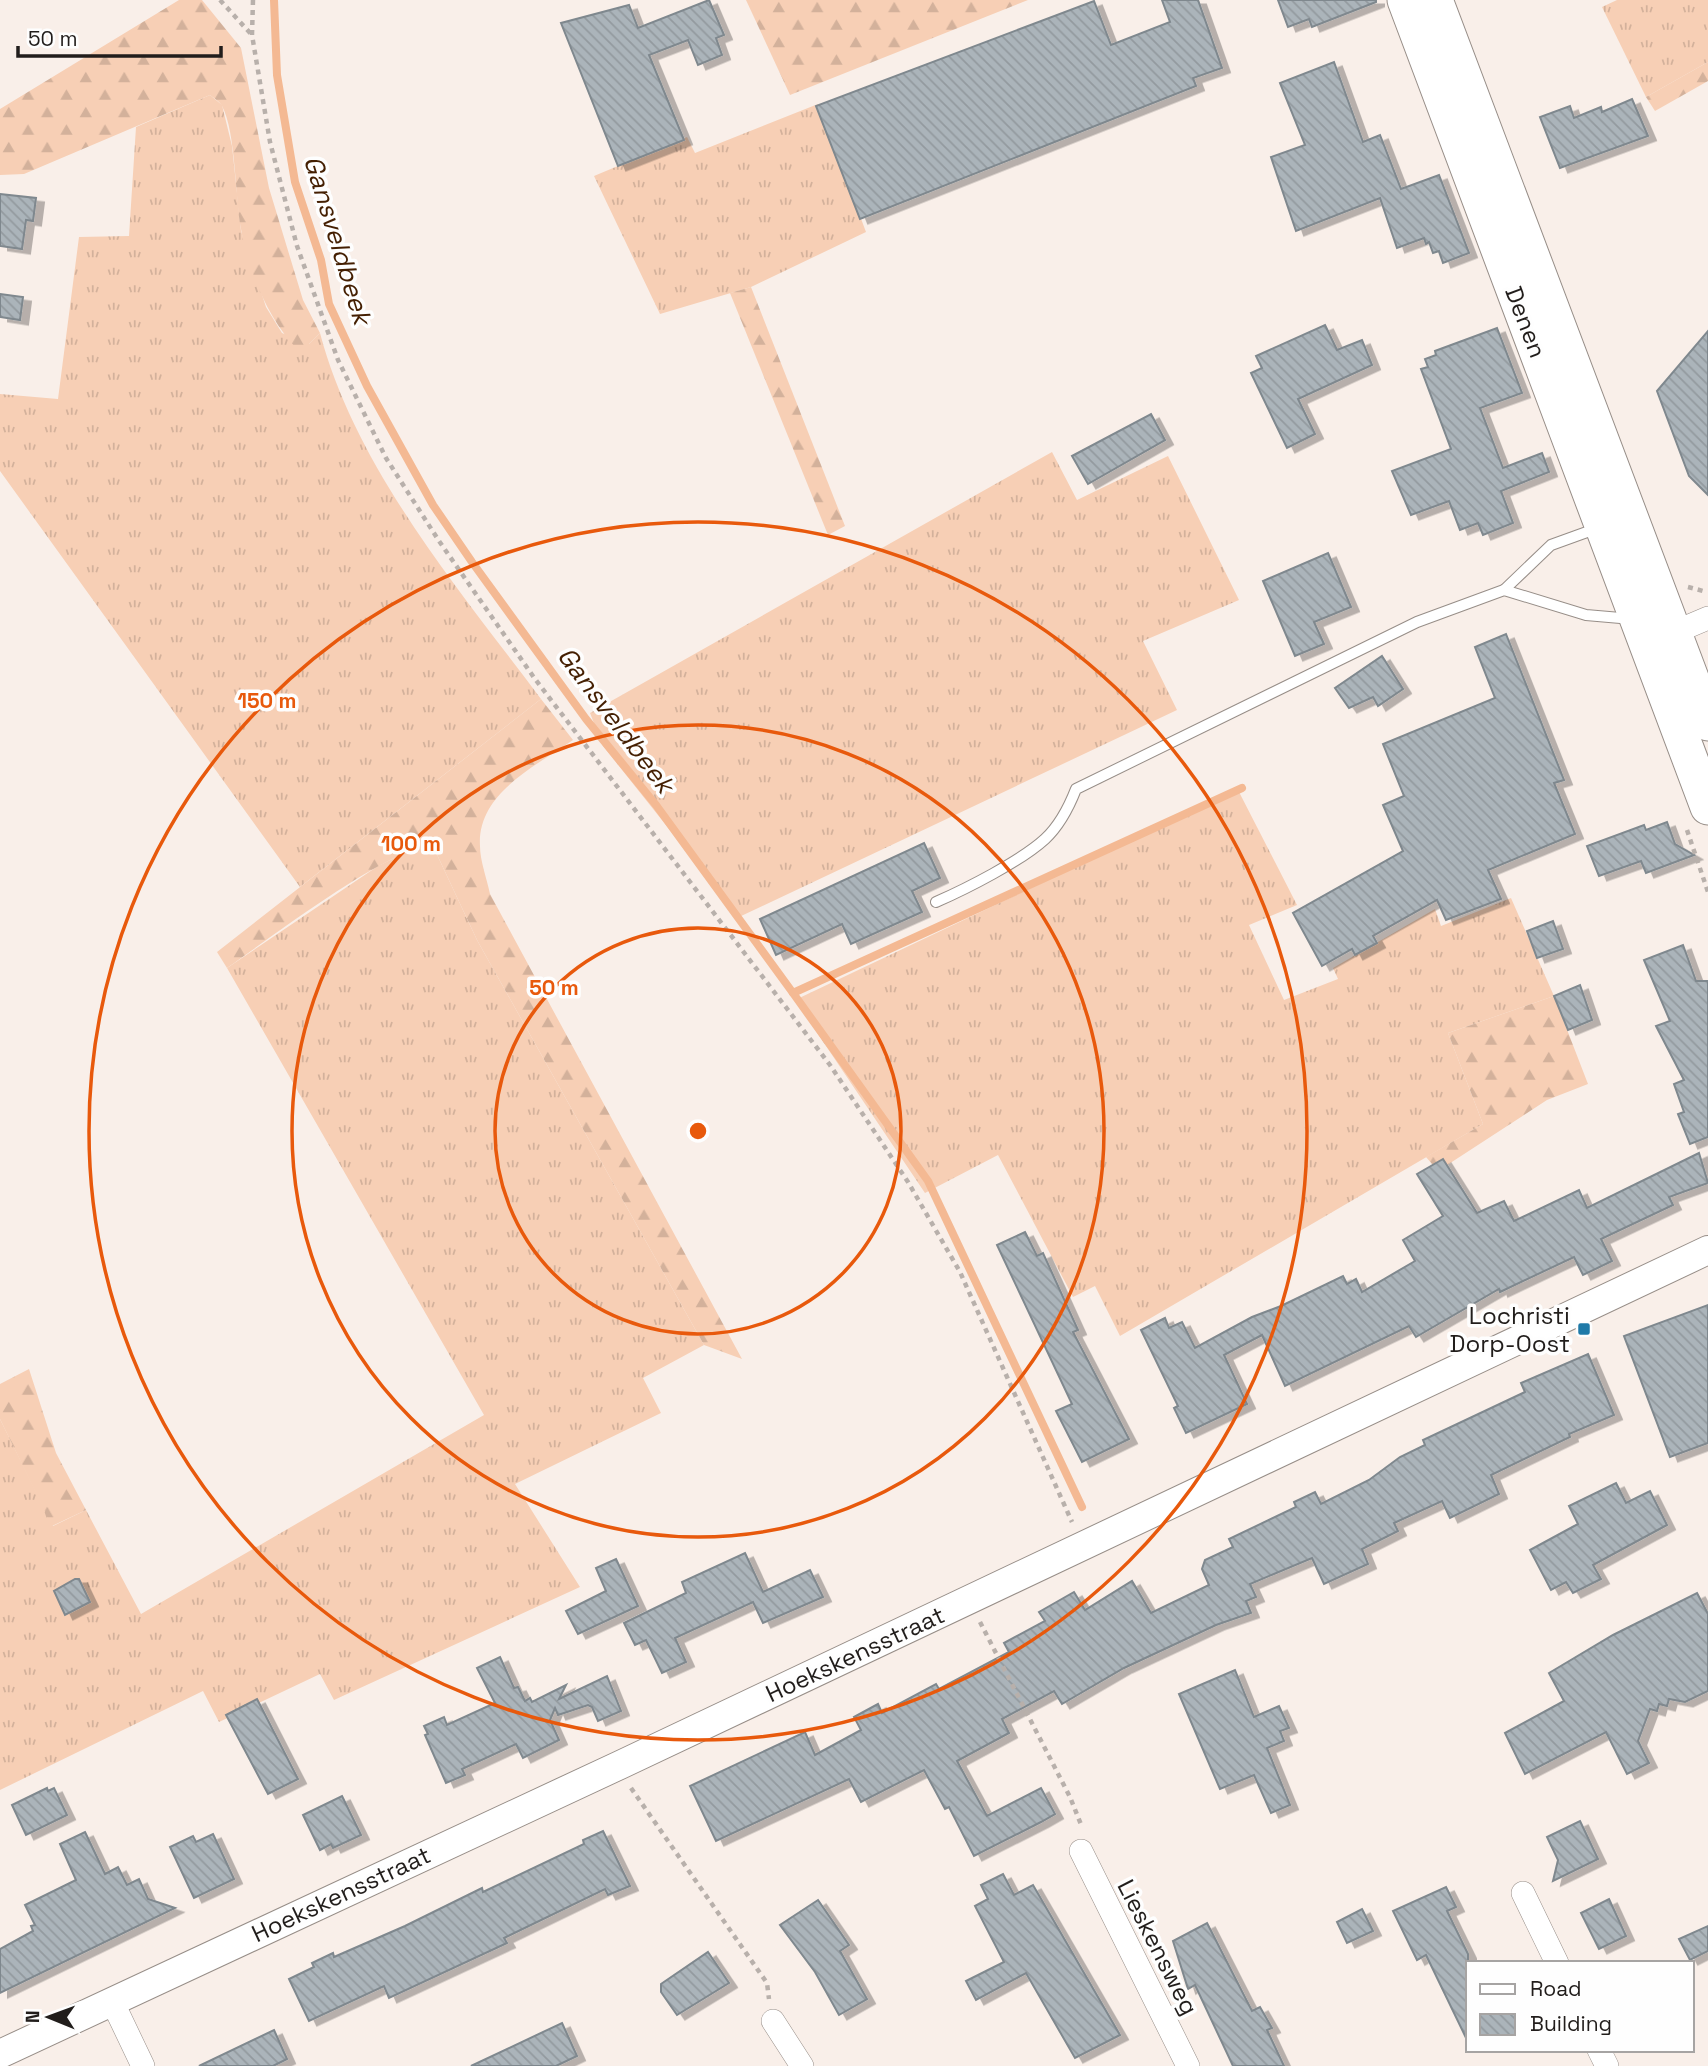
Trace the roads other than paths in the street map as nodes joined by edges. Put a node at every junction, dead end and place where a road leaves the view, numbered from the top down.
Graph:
1 (1405, 0) edge
2 (1435, 0) edge
3 (1616, 520) junction
4 (1504, 590) junction
5 (1708, 618) edge
6 (1651, 632) junction
7 (1708, 723) edge
8 (1708, 807) edge
9 (936, 902) dead end
10 (1708, 1250) edge
11 (1081, 1851) road end
12 (1523, 1893) dead end
13 (1556, 1961) edge
14 (112, 2001) junction
15 (773, 2021) road end
16 (0, 2054) edge
17 (143, 2066) edge
18 (802, 2066) edge
19 (1188, 2066) edge

1 - 3 main road, Denen
2 - 3 main road, Denen
3 - 4 lane
3 - 6 main road, Denen
4 - 6 lane
4 - 9 lane
5 - 6 street
6 - 7 main road
6 - 8 main road
10 - 14 street, Hoekskensstraat
11 - 19 street, Lieskensweg
12 - 13 street
14 - 16 street, Hoekskensstraat
14 - 17 street
15 - 18 street

